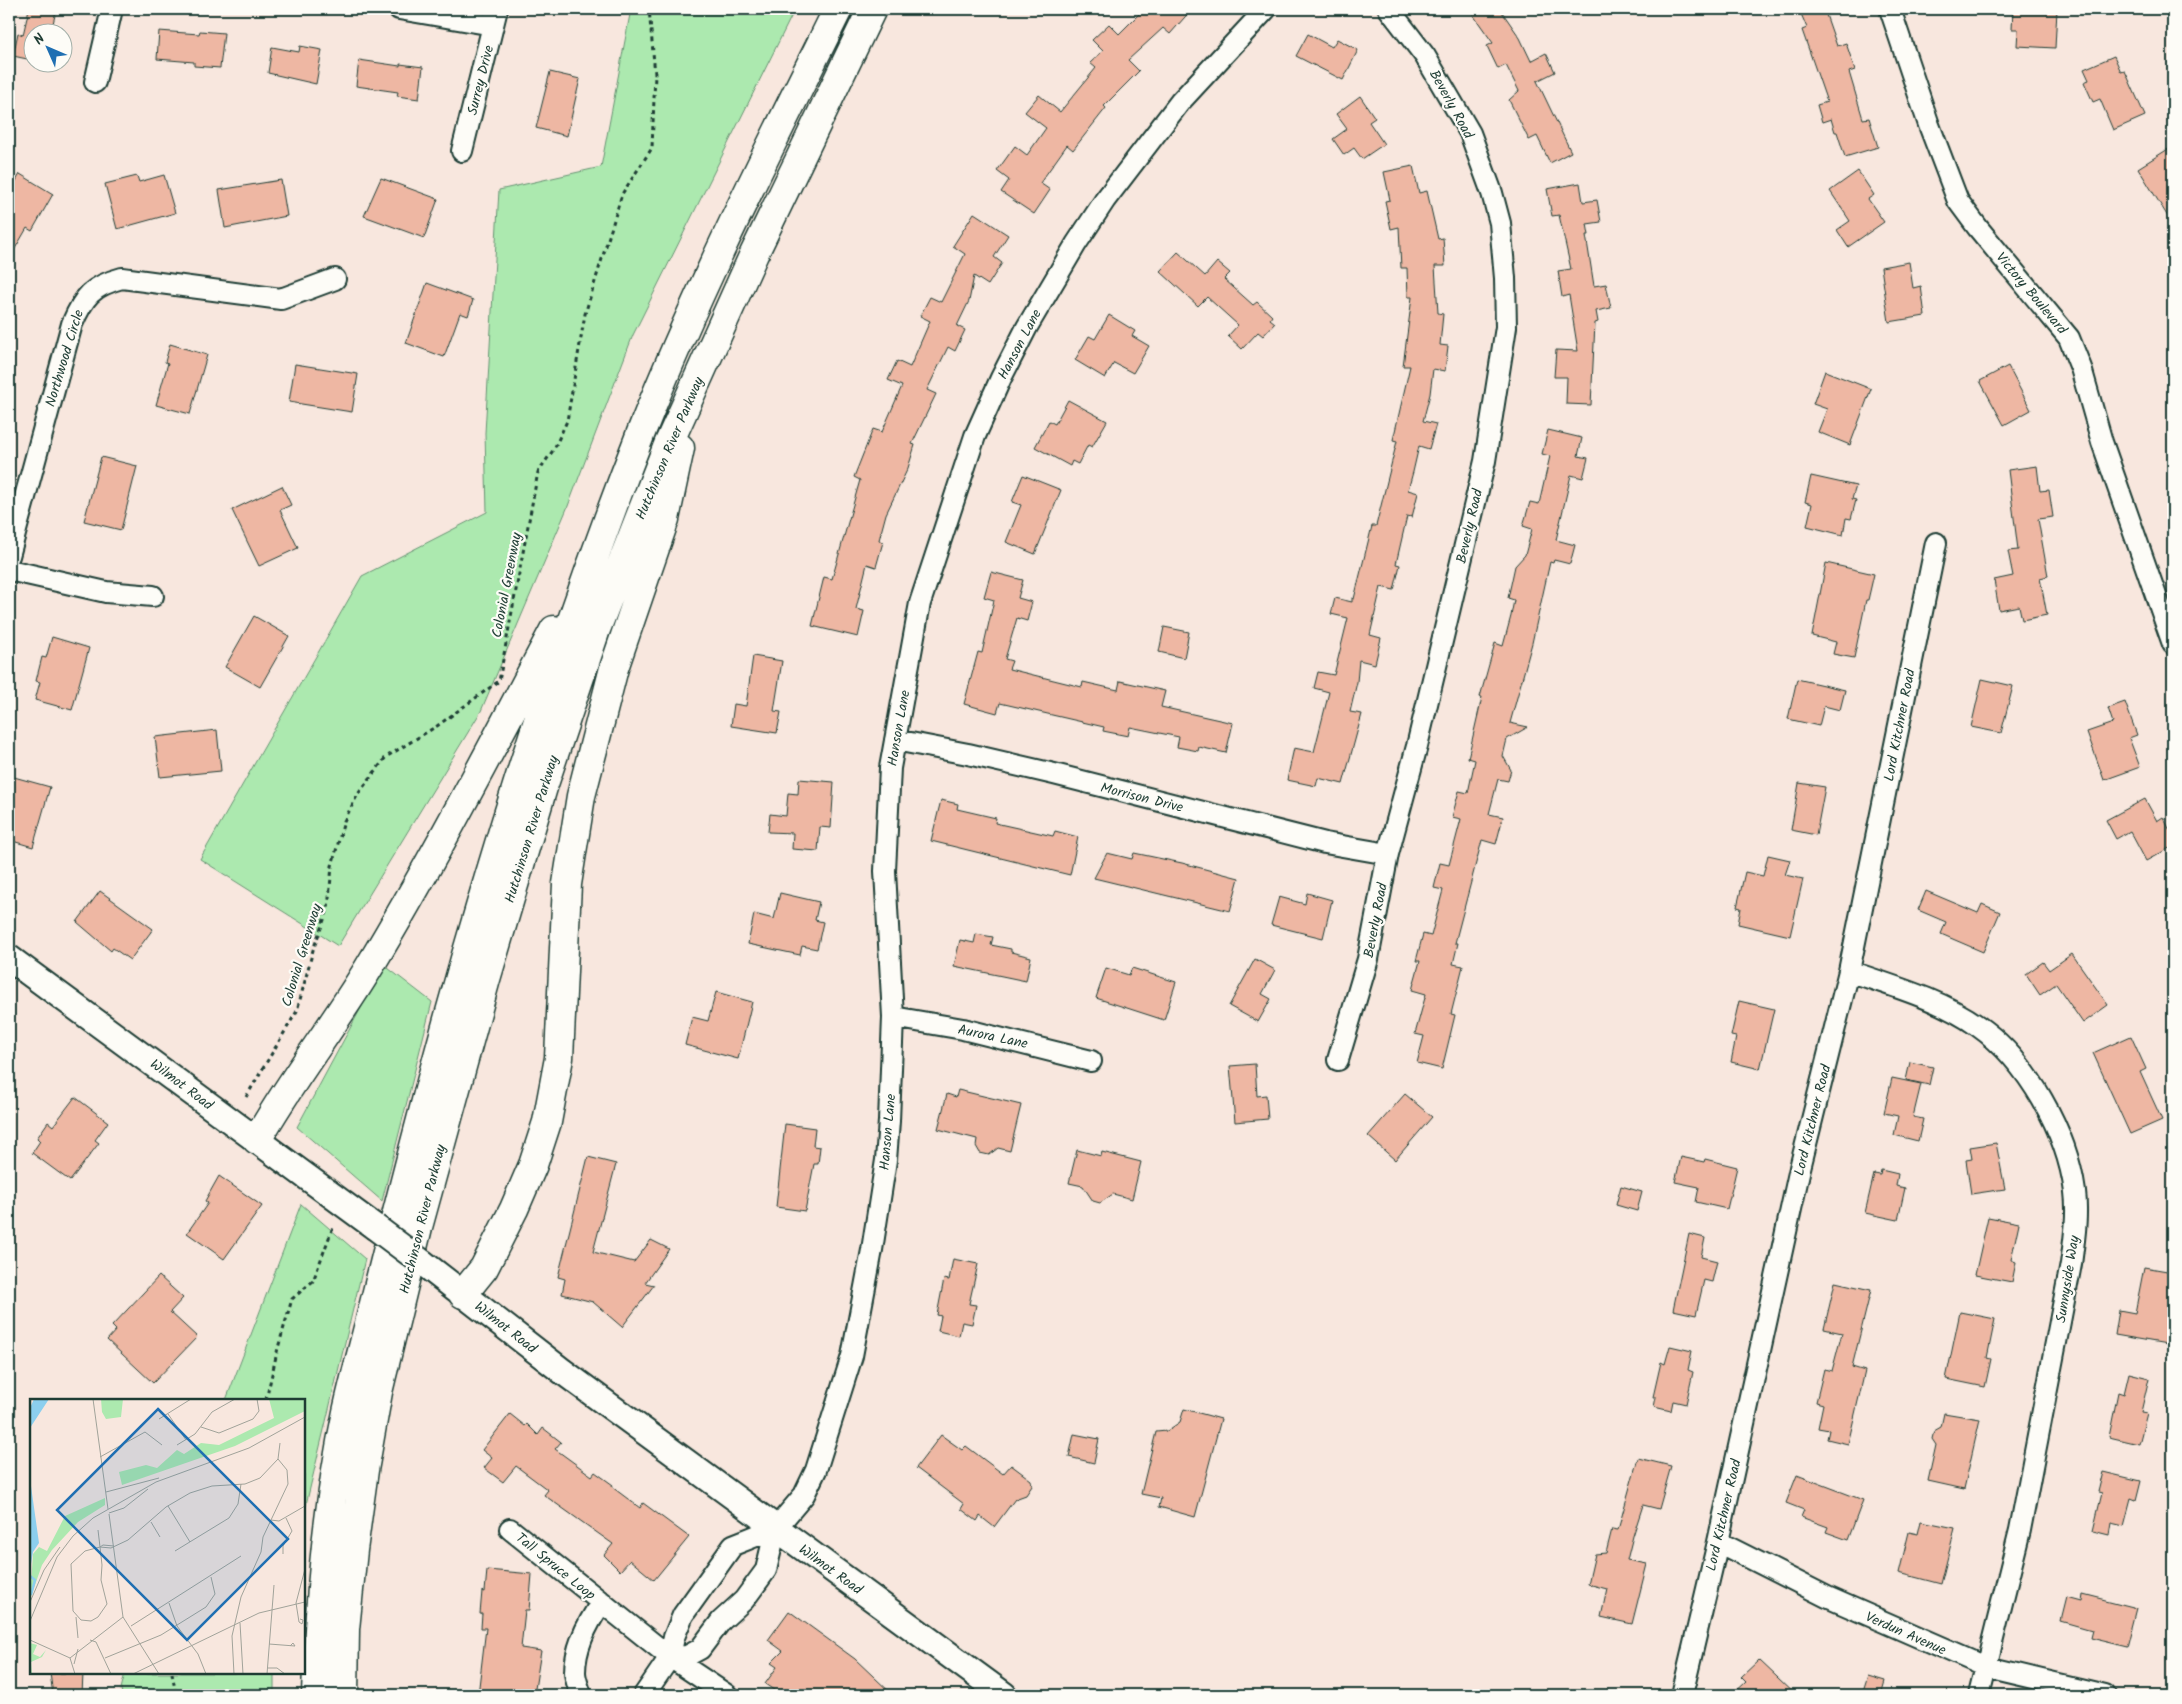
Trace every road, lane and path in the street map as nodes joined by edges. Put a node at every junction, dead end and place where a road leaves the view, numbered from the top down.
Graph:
1 (112, 9) edge
2 (399, 9) edge
3 (649, 9) edge
4 (838, 9) edge
5 (872, 9) edge
6 (1266, 9) edge
7 (1388, 9) edge
8 (1890, 9) edge
9 (495, 17) edge
10 (95, 82) dead end
11 (462, 151) dead end
12 (335, 279) dead end
13 (692, 395) junction
14 (1936, 544) dead end
15 (598, 547) junction
16 (9, 556) edge
17 (9, 570) edge
18 (153, 596) dead end
19 (2173, 644) edge
20 (895, 740) junction
21 (1388, 854) junction
22 (9, 958) edge
23 (1849, 972) junction
24 (893, 1017) junction
25 (1091, 1060) dead end
26 (1338, 1060) dead end
27 (246, 1097) dead end
28 (257, 1140) junction
29 (333, 1227) dead end
30 (463, 1294) junction
31 (266, 1399) edge
32 (776, 1528) junction
33 (510, 1529) dead end
34 (1718, 1542) junction
35 (602, 1602) junction
36 (670, 1657) junction
37 (1987, 1667) junction
38 (172, 1674) edge
39 (176, 1695) edge
40 (316, 1695) edge
41 (344, 1695) edge
42 (581, 1695) edge
43 (644, 1695) edge
44 (727, 1695) edge
45 (1004, 1695) edge
46 (1682, 1695) edge
47 (1979, 1695) edge
48 (2105, 1695) edge

1 - 10 street
2 - 9 street
3 - 27 path, Colonial Greenway
4 - 15 highway, Hutchinson River Parkway
5 - 13 highway, Hutchinson River Parkway
6 - 20 street, Hanson Lane
7 - 21 street, Beverly Road
8 - 19 street, Victory Boulevard
9 - 11 street, Surrey Drive
12 - 16 street, Northwood Circle
13 - 30 highway
13 - 41 highway, Hutchinson River Parkway
14 - 23 street, Lord Kitchner Road
15 - 28 highway
15 - 40 highway, Hutchinson River Parkway
17 - 18 street
20 - 21 street, Morrison Drive
20 - 24 street, Hanson Lane
21 - 26 street, Beverly Road
22 - 28 street, Wilmot Road
23 - 34 street, Lord Kitchner Road
23 - 37 street, Sunnyside Way
24 - 25 street, Aurora Lane
24 - 32 street, Hanson Lane
28 - 30 street, Wilmot Road, bridge
29 - 31 path
30 - 32 street, Wilmot Road
32 - 36 street
32 - 36 street
32 - 45 street, Wilmot Road
33 - 35 street, Tall Spruce Loop
34 - 37 street, Verdun Avenue
34 - 46 street, Lord Kitchner Road
35 - 36 street, Tall Spruce Loop
35 - 42 street, Tall Spruce Loop
36 - 43 street
36 - 44 street, Tall Spruce Loop
37 - 47 street, Sunnyside Way
37 - 48 street, Verdun Avenue
38 - 39 path

